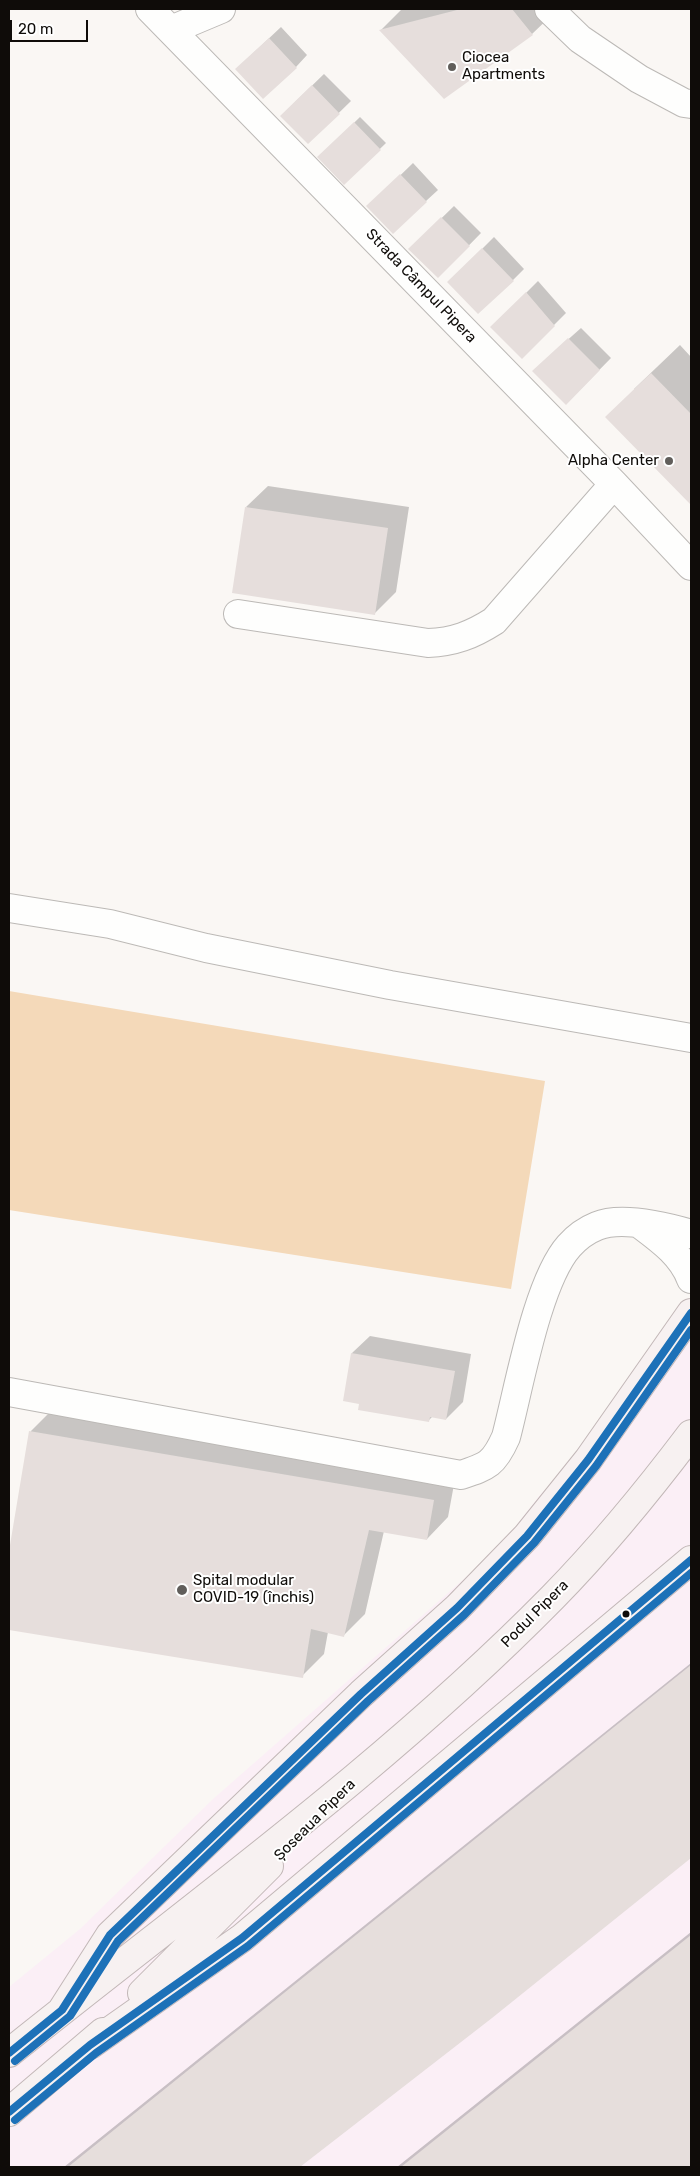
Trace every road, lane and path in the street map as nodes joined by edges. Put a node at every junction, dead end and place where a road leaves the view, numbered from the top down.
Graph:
1 (150, 9) edge
2 (221, 9) edge
3 (549, 9) edge
4 (171, 30) junction
5 (691, 104) edge
6 (614, 484) junction
7 (691, 566) edge
8 (238, 614) dead end
9 (9, 908) edge
10 (691, 1038) edge
11 (637, 1223) junction
12 (691, 1234) edge
13 (691, 1279) edge
14 (691, 1313) edge
15 (9, 1392) edge
16 (691, 1434) edge
17 (691, 1560) edge
18 (360, 1775) junction
19 (62, 2010) junction
20 (90, 2045) junction
21 (9, 2053) edge
22 (9, 2112) edge

1 - 4 street, Strada Câmpul Pipera
2 - 4 street
3 - 5 street
4 - 6 street, Strada Câmpul Pipera
6 - 7 street, Strada Câmpul Pipera
6 - 8 street
9 - 10 street
11 - 12 street
11 - 13 street
11 - 15 street
14 - 19 main road
16 - 18 main road, Podul Pipera
17 - 20 main road
18 - 19 main road, Șoseaua Pipera
18 - 20 main road, Șoseaua Pipera
19 - 21 main road, Șoseaua Pipera
20 - 22 main road, Șoseaua Pipera

